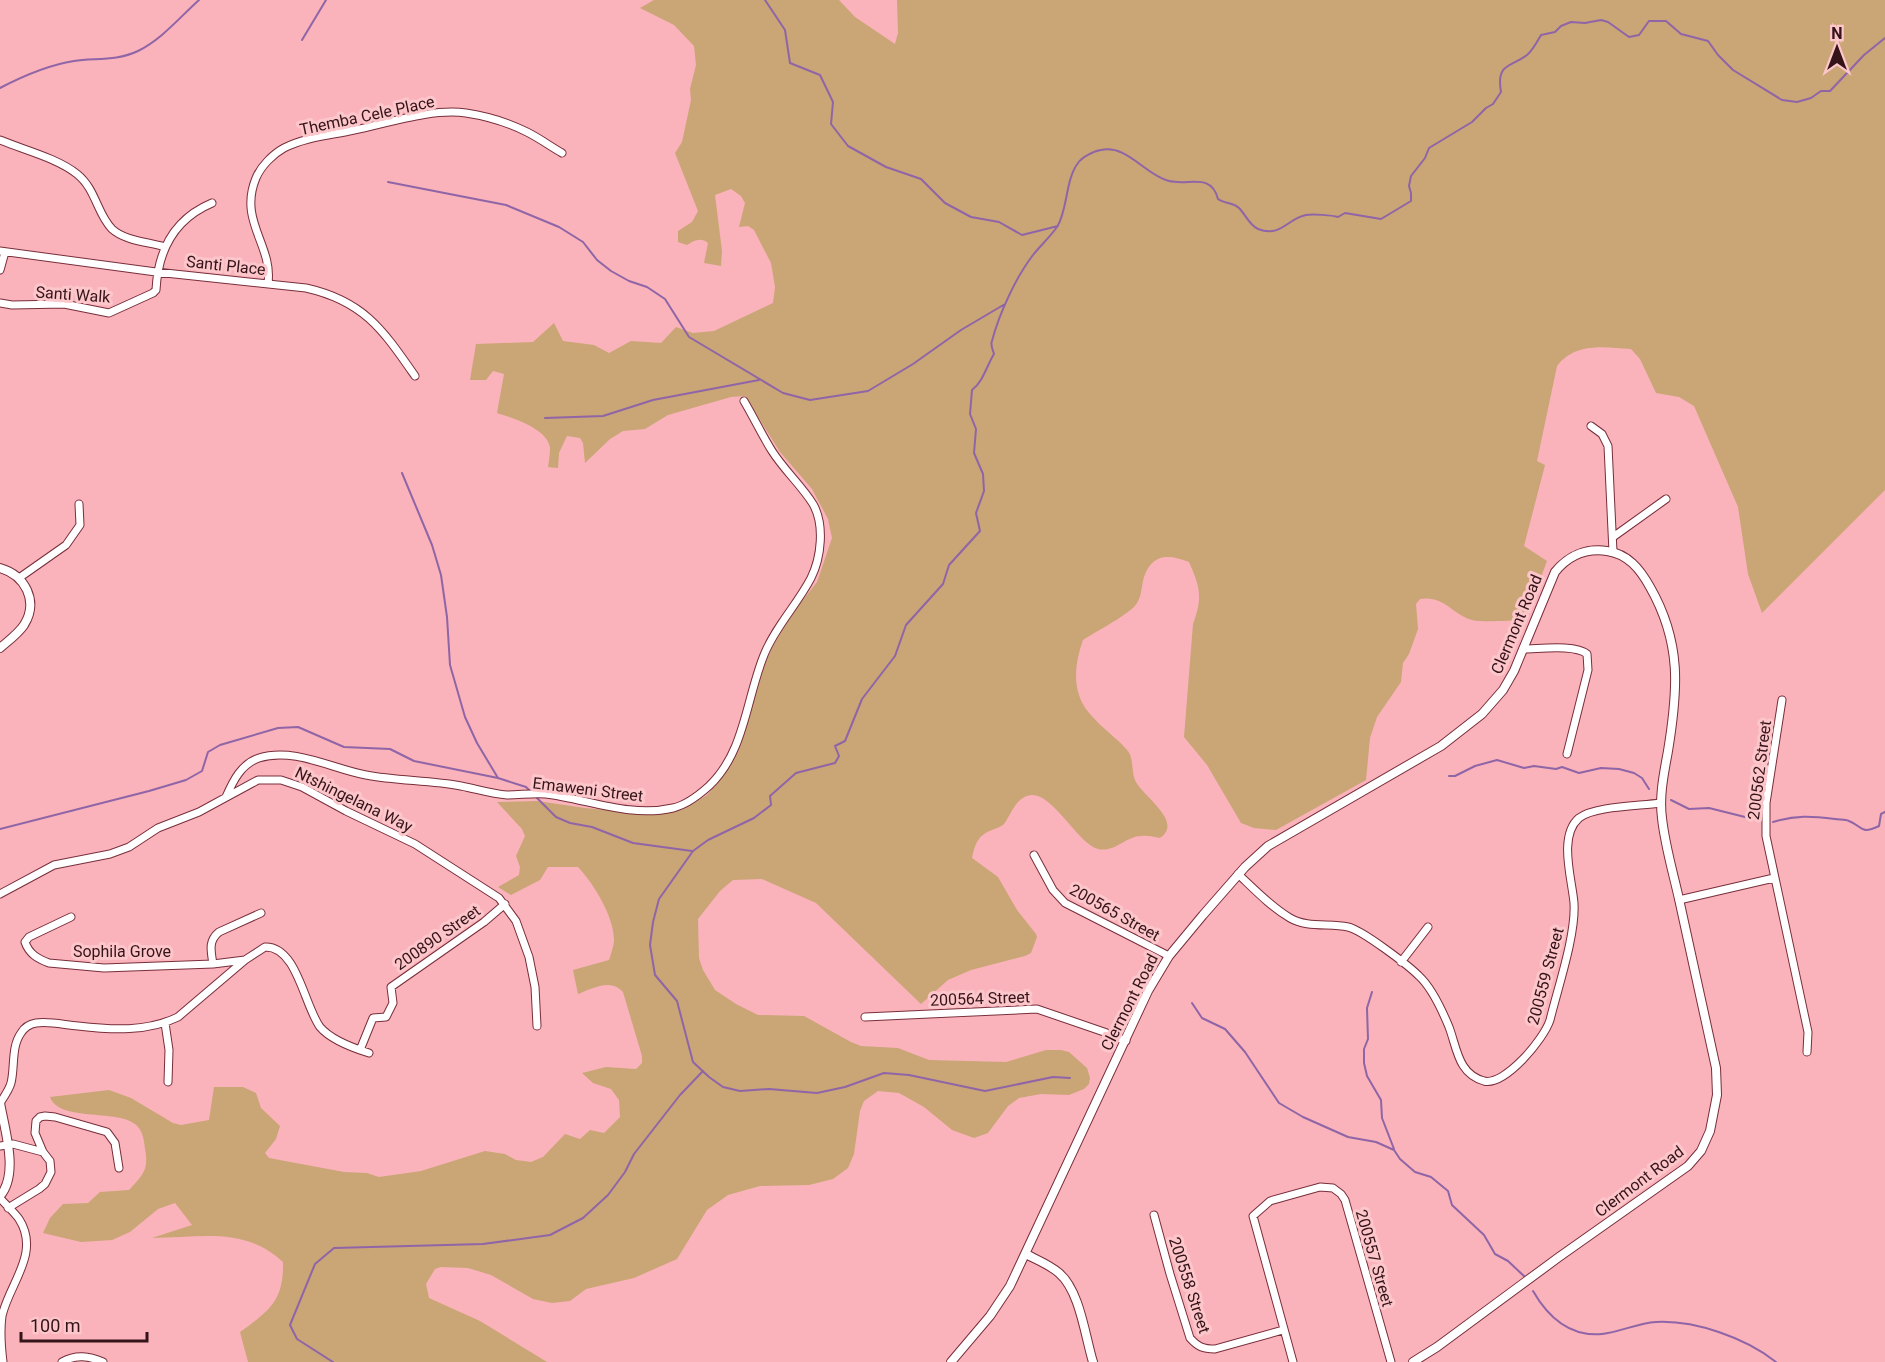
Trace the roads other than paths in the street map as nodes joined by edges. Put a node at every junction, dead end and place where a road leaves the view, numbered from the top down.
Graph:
1 (0, 140) edge
2 (562, 153) dead end
3 (212, 203) dead end
4 (165, 247) junction
5 (3, 252) edge
6 (0, 270) edge
7 (156, 272) junction
8 (268, 283) junction
9 (0, 303) edge
10 (415, 376) dead end
11 (744, 401) dead end
12 (1591, 426) dead end
13 (1666, 499) dead end
14 (79, 504) dead end
15 (1613, 537) junction
16 (1613, 552) junction
17 (0, 568) edge
18 (20, 578) junction
19 (0, 648) edge
20 (1523, 649) junction
21 (1782, 700) dead end
22 (1567, 754) dead end
23 (226, 797) junction
24 (1660, 803) junction
25 (1034, 855) dead end
26 (1238, 874) junction
27 (1774, 878) junction
28 (0, 894) edge
29 (1679, 900) junction
30 (505, 904) junction
31 (261, 913) dead end
32 (71, 917) dead end
33 (1428, 927) dead end
34 (1168, 957) junction
35 (245, 960) junction
36 (1401, 962) junction
37 (213, 964) junction
38 (865, 1017) dead end
39 (165, 1023) junction
40 (537, 1026) dead end
41 (1126, 1041) junction
42 (360, 1050) junction
43 (1807, 1052) dead end
44 (369, 1053) dead end
45 (168, 1082) dead end
46 (0, 1103) edge
47 (3, 1146) edge
48 (43, 1152) junction
49 (119, 1168) dead end
50 (0, 1197) edge
51 (8, 1208) junction
52 (1154, 1215) dead end
53 (1026, 1254) junction
54 (1283, 1330) junction
55 (2, 1362) edge
56 (62, 1362) edge
57 (103, 1362) edge
58 (951, 1362) edge
59 (1093, 1362) edge
60 (1293, 1362) edge
61 (1391, 1362) edge
62 (1413, 1362) edge

1 - 4 street
2 - 8 street, Themba Cele Place
3 - 4 street
4 - 7 street
5 - 6 street
5 - 7 street, Santi Place
7 - 8 street, Santi Place
7 - 9 street, Santi Walk
8 - 10 street, Santi Place
11 - 23 street, Emaweni Street
12 - 15 street
13 - 15 street
14 - 18 street
15 - 16 street
16 - 20 street, Clermont Road
16 - 24 street, Clermont Road
17 - 18 street
18 - 19 street
20 - 22 street
20 - 26 street, Clermont Road
21 - 27 street, 200562 Street
23 - 28 street, Ntshingelana Way
23 - 30 street, Ntshingelana Way
24 - 29 street, Clermont Road
24 - 36 street, 200559 Street
25 - 34 street, 200565 Street
26 - 34 street, Clermont Road
26 - 36 street, 200559 Street
27 - 29 street
27 - 43 street, 200562 Street
29 - 62 street, Clermont Road
30 - 40 street, Ntshingelana Way
30 - 42 street, 200890 Street
31 - 37 street
32 - 37 street, Sophila Grove
33 - 36 street
34 - 41 street, Clermont Road
35 - 37 street, Sophila Grove
35 - 39 street
35 - 42 street
38 - 41 street, 200564 Street
39 - 45 street
39 - 46 street
41 - 53 street, Clermont Road
42 - 44 street
46 - 47 street
47 - 48 street
47 - 50 street
48 - 49 street
48 - 51 street
50 - 51 street
51 - 55 street
52 - 54 street, 200558 Street
53 - 58 street, Clermont Road
53 - 59 street
54 - 60 street, 200557 Street
54 - 61 street, 200557 Street
56 - 57 street

